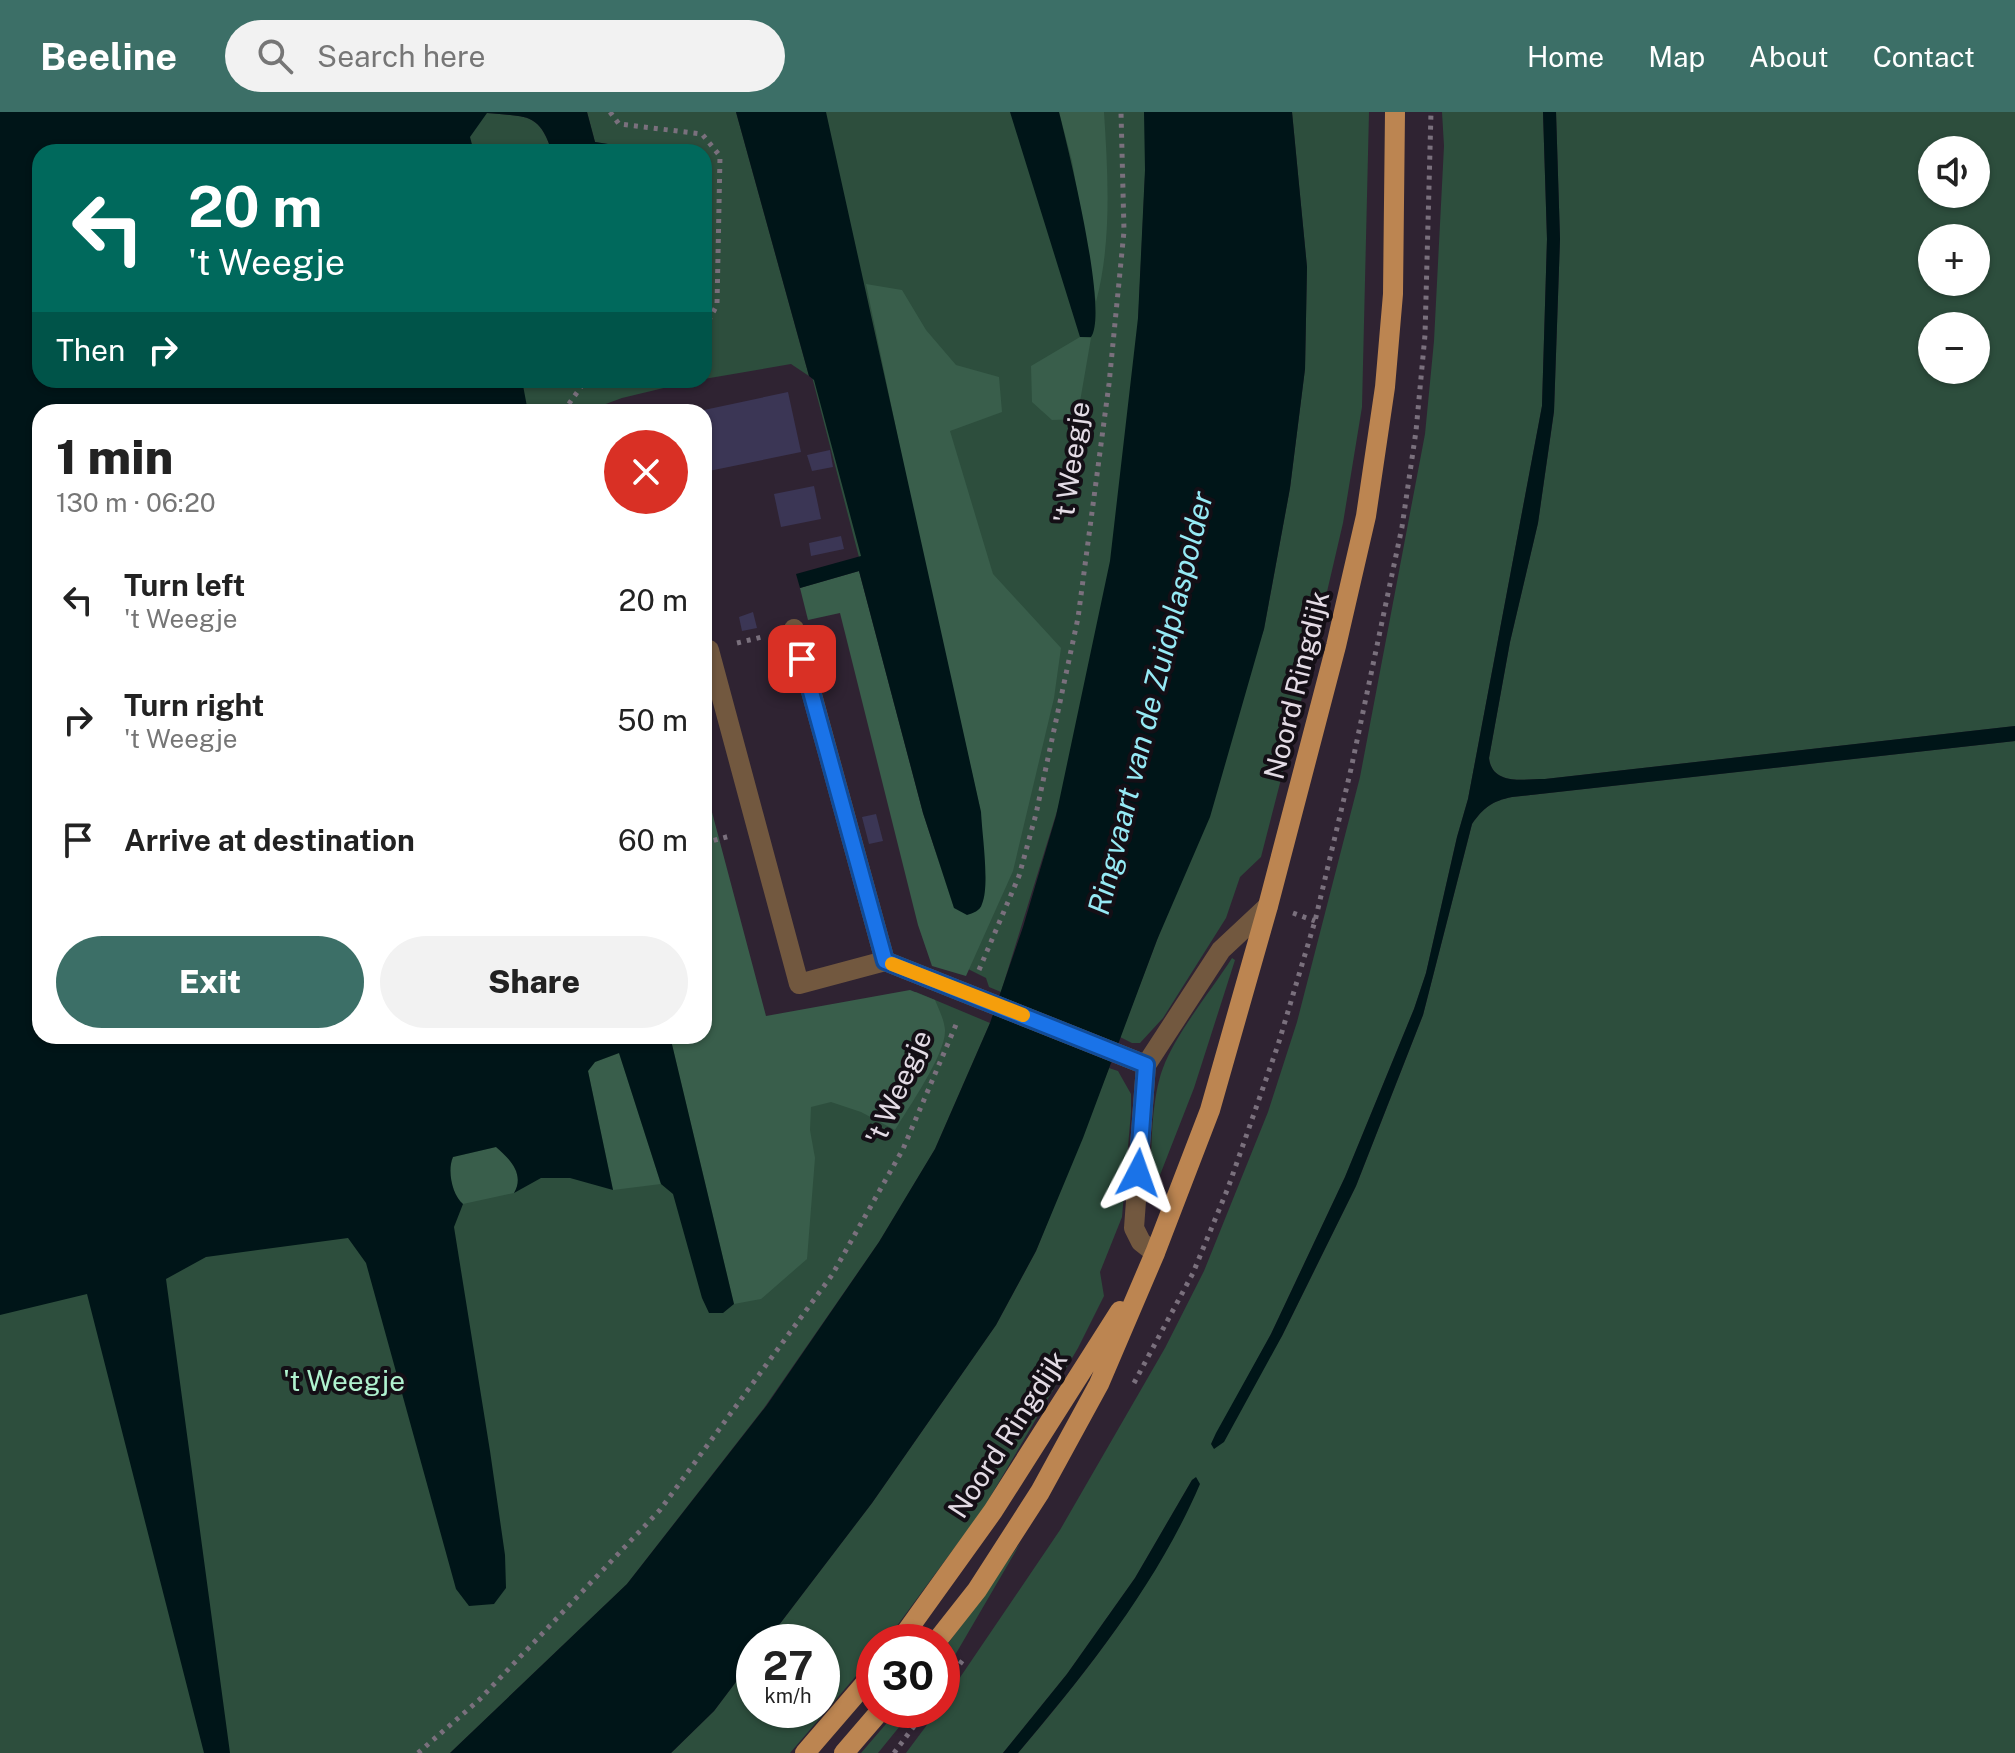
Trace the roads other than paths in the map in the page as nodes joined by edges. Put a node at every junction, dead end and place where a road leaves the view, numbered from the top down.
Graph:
1 (1395, 112) edge
2 (794, 629) road end
3 (712, 661) edge
4 (1268, 906) junction
5 (885, 961) junction
6 (1146, 1065) junction
7 (1155, 1253) junction
8 (912, 1624) edge
9 (950, 1624) edge
10 (856, 1694) edge
11 (866, 1728) edge
12 (805, 1753) edge
13 (844, 1753) edge

1 - 4 main road, Noord Ringdijk
2 - 5 street
3 - 5 street
4 - 6 street
4 - 7 main road, Noord Ringdijk
5 - 6 street
6 - 7 street
7 - 8 main road, Noord Ringdijk
7 - 9 main road, Noord Ringdijk
10 - 12 main road
11 - 13 main road

